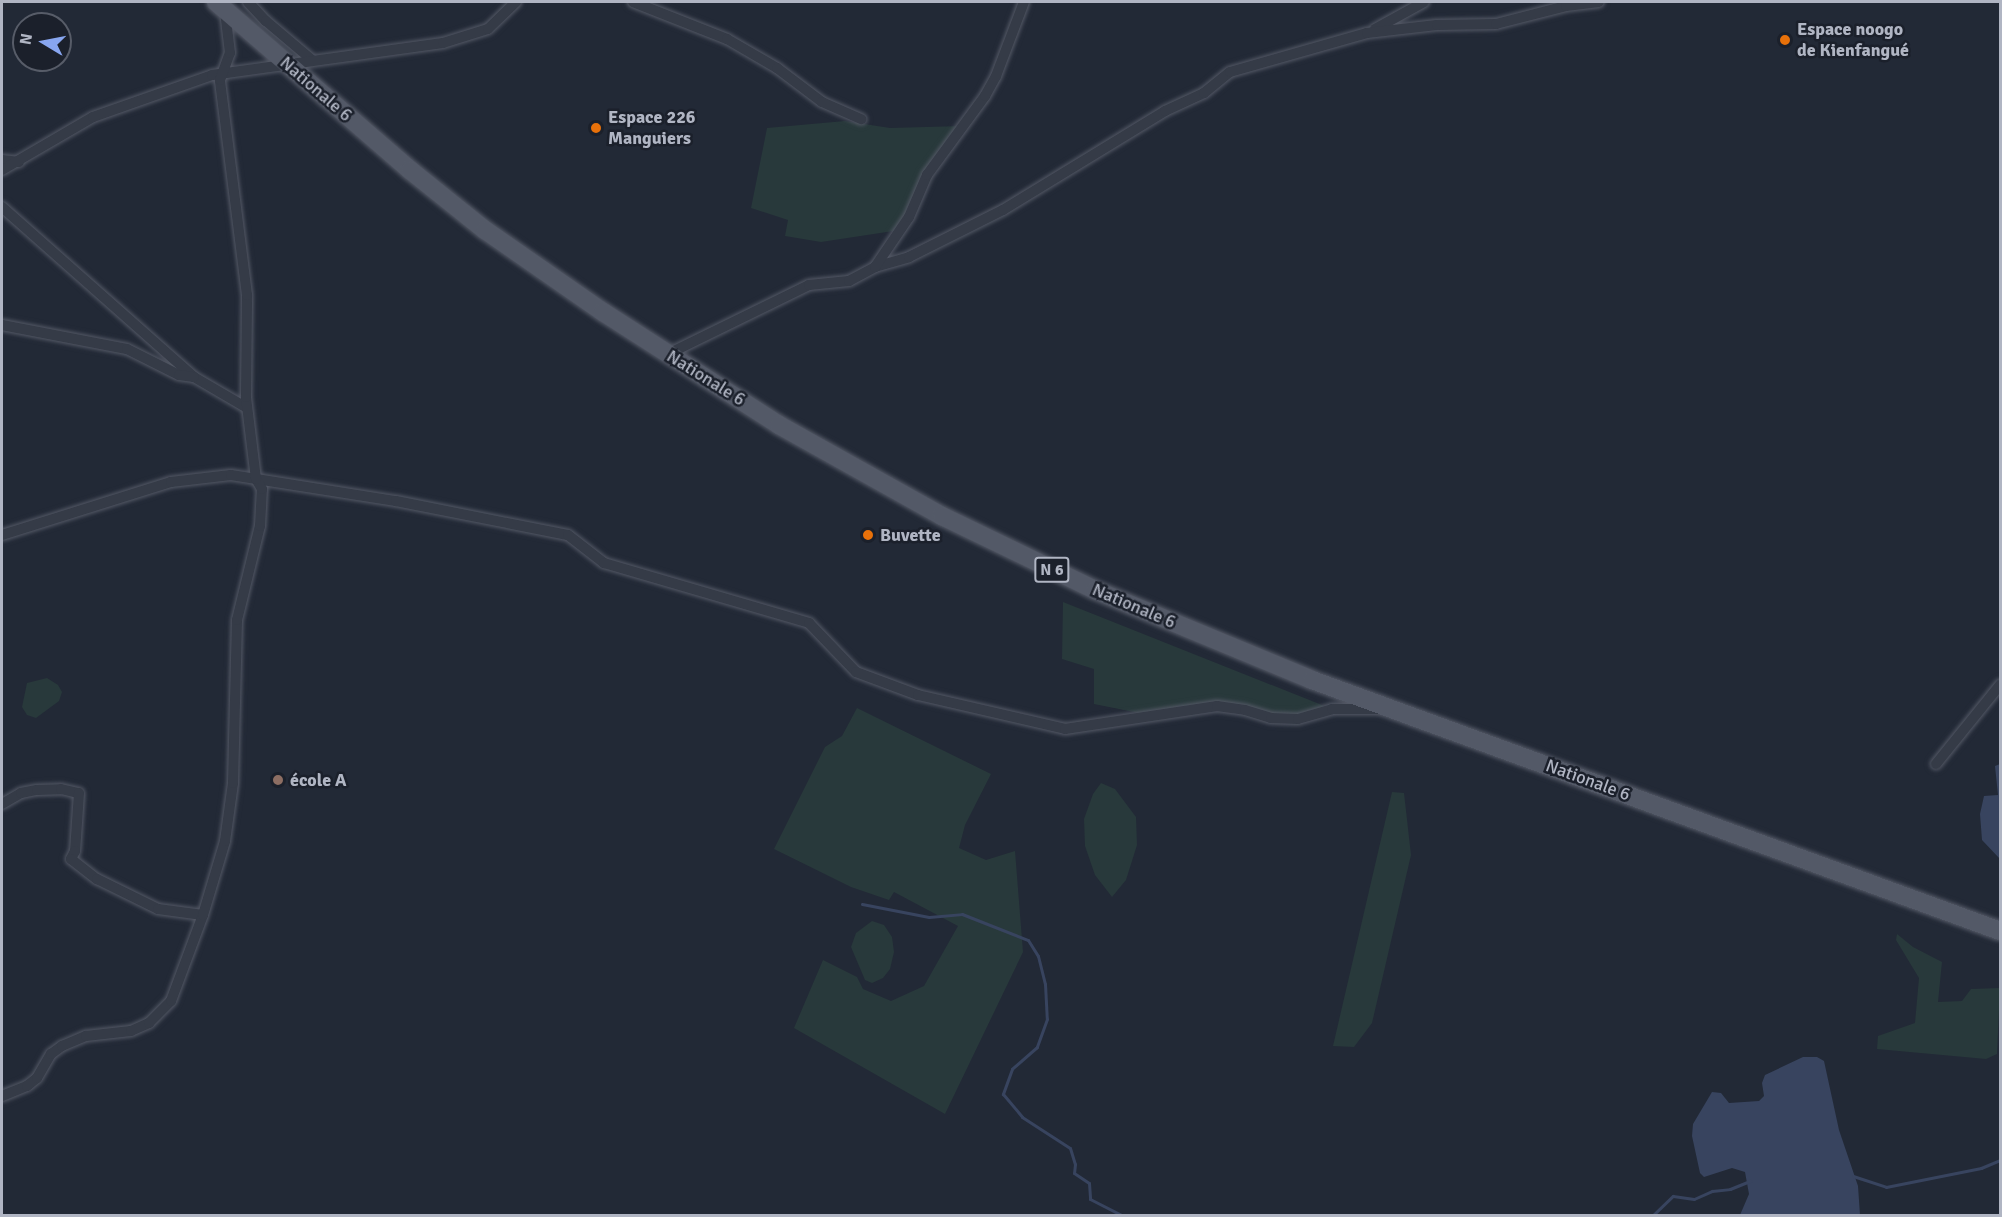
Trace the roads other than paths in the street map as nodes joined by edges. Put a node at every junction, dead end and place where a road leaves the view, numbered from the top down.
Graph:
1 (249, 2) edge
2 (516, 2) edge
3 (633, 2) edge
4 (1024, 2) edge
5 (1424, 2) edge
6 (1599, 2) edge
7 (220, 6) edge
8 (1367, 33) junction
9 (312, 60) junction
10 (286, 64) junction
11 (221, 74) junction
12 (861, 119) dead end
13 (2, 160) edge
14 (20, 162) junction
15 (2, 170) edge
16 (2, 207) edge
17 (875, 267) junction
18 (2, 325) edge
19 (668, 354) junction
20 (194, 377) junction
21 (247, 408) junction
22 (256, 479) junction
23 (2, 535) edge
24 (2001, 685) edge
25 (1392, 708) junction
26 (1936, 764) dead end
27 (2, 804) edge
28 (203, 915) junction
29 (2001, 931) edge
30 (2, 1096) edge

1 - 9 street
2 - 9 street
3 - 12 street
4 - 17 street
5 - 8 street
6 - 8 street
7 - 10 main road, Nationale 6 / N 6
7 - 11 street
8 - 17 street
9 - 10 street
10 - 11 street
10 - 19 main road, Nationale 6 / N 6
11 - 14 street
11 - 21 street
13 - 14 street
14 - 15 street
16 - 20 street
17 - 19 street
18 - 20 street
19 - 25 main road, Nationale 6 / N 6
20 - 21 street
21 - 22 street
22 - 23 street
22 - 25 street
22 - 28 street
24 - 26 street
25 - 29 main road, Nationale 6 / N 6
27 - 28 street
28 - 30 street

